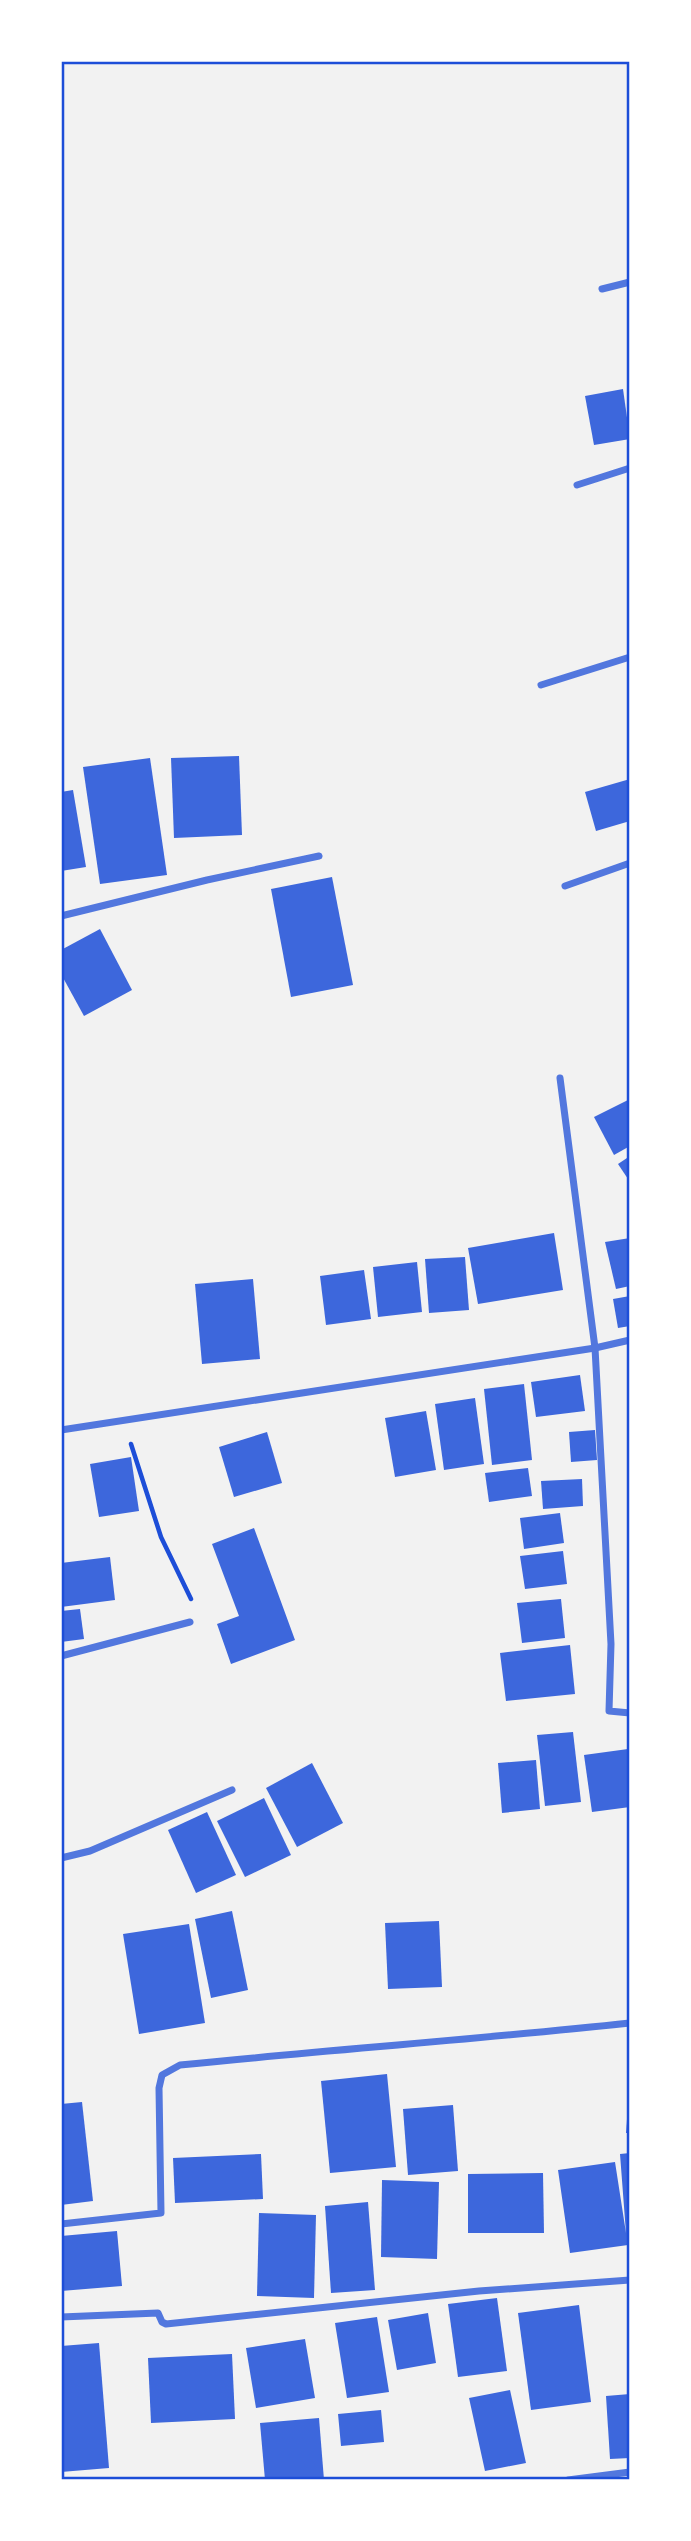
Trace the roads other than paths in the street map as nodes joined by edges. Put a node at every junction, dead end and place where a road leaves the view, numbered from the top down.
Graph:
1 (630, 282) edge
2 (602, 289) dead end
3 (630, 468) edge
4 (577, 485) dead end
5 (630, 657) edge
6 (541, 685) dead end
7 (319, 856) dead end
8 (630, 863) edge
9 (565, 886) dead end
10 (61, 916) edge
11 (560, 1078) dead end
12 (630, 1340) edge
13 (595, 1348) junction
14 (61, 1430) edge
15 (190, 1622) dead end
16 (61, 1656) edge
17 (630, 1713) edge
18 (232, 1790) dead end
19 (61, 1858) edge
20 (630, 2023) edge
21 (61, 2224) edge
22 (630, 2280) edge
23 (61, 2317) edge
24 (630, 2472) edge
25 (568, 2480) edge

1 - 2 street
3 - 4 street
5 - 6 street
7 - 10 street
8 - 9 street
11 - 13 street
12 - 13 street
13 - 14 street
13 - 17 street
15 - 16 street
18 - 19 street
20 - 21 street
22 - 23 street
24 - 25 street

